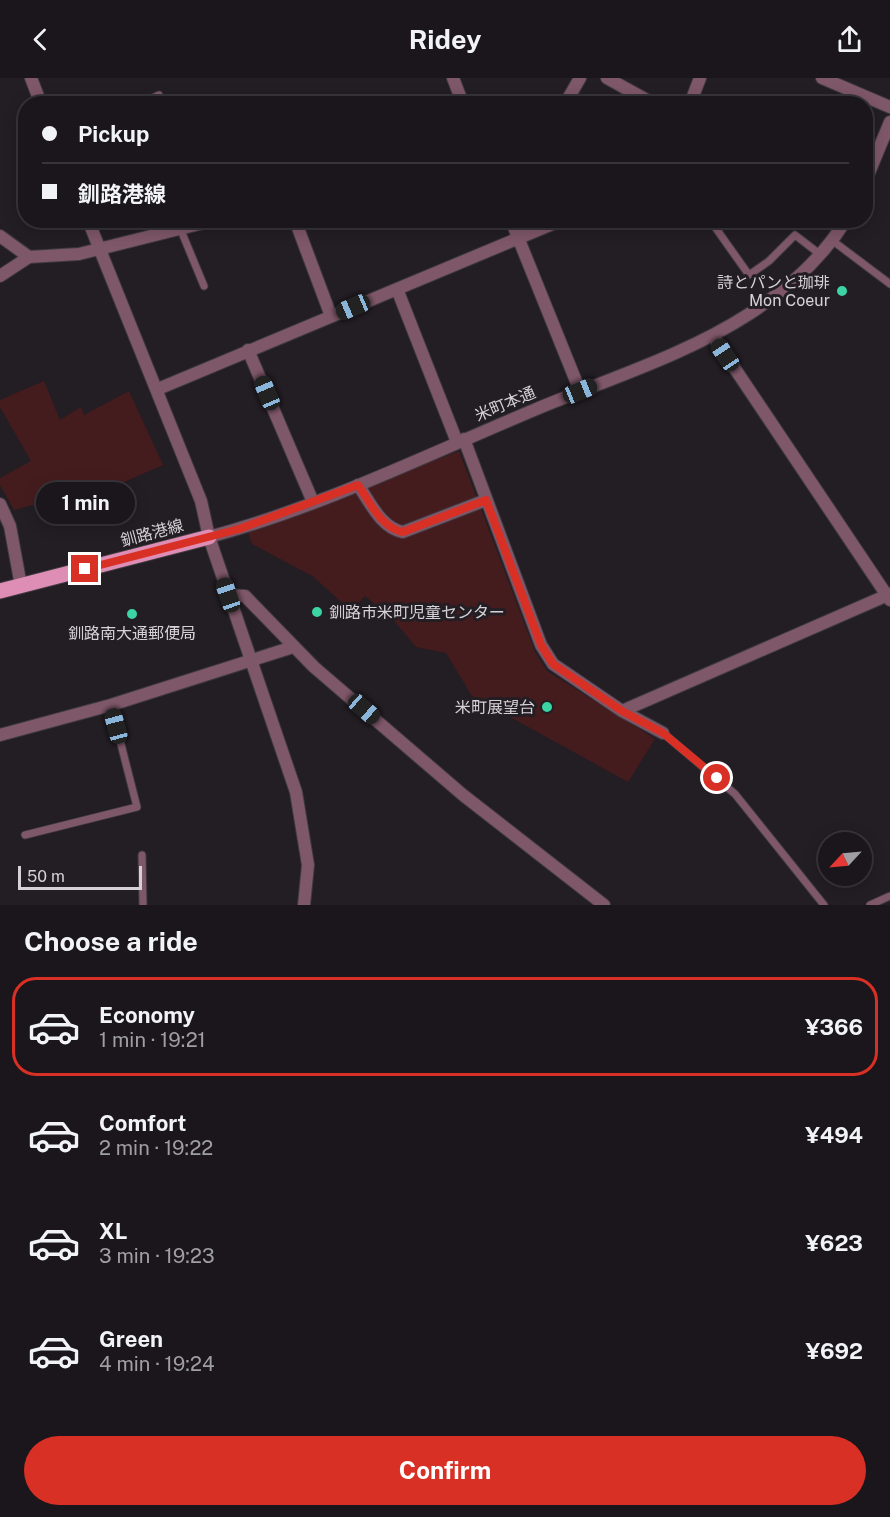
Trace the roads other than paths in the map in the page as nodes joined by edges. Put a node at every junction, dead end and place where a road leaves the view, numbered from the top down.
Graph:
1 (30, 78) edge
2 (453, 78) edge
3 (580, 78) edge
4 (607, 78) edge
5 (700, 78) edge
6 (822, 78) edge
7 (38, 96) edge
8 (461, 96) edge
9 (570, 96) edge
10 (640, 96) edge
11 (693, 96) edge
12 (866, 96) edge
13 (873, 99) edge
14 (890, 106) edge
15 (890, 122) edge
16 (873, 163) edge
17 (91, 228) edge
18 (180, 228) joint
19 (297, 228) edge
20 (514, 228) edge
21 (542, 228) edge
22 (716, 228) edge
23 (841, 228) edge
24 (0, 236) edge
25 (518, 238) junction
26 (833, 241) junction
27 (100, 249) junction
28 (820, 255) junction
29 (29, 257) junction
30 (0, 276) edge
31 (890, 284) edge
32 (204, 286) dead end
33 (397, 289) junction
34 (331, 316) junction
35 (713, 336) junction
36 (248, 350) junction
37 (158, 389) junction
38 (580, 391) junction
39 (460, 441) junction
40 (358, 485) junction
41 (486, 500) junction
42 (313, 502) junction
43 (0, 504) edge
44 (209, 537) junction
45 (21, 586) junction
46 (0, 591) edge
47 (228, 595) junction
48 (889, 597) edge
49 (293, 647) junction
50 (251, 661) junction
51 (111, 705) junction
52 (622, 711) junction
53 (663, 733) joint
54 (0, 735) edge
55 (25, 835) dead end
56 (142, 855) dead end
57 (890, 896) edge
58 (143, 905) edge
59 (304, 905) edge
60 (604, 905) edge
61 (824, 905) edge
62 (870, 905) edge

1 - 7 street
2 - 8 street
3 - 9 street
4 - 10 street
5 - 11 street
6 - 12 street
13 - 14 street
15 - 16 street
17 - 27 street
18 - 27 street
18 - 32 lane
19 - 34 street
20 - 25 street
21 - 25 street
22 - 28 lane
23 - 26 street, 米町本通
24 - 29 street
25 - 33 street
25 - 38 street
26 - 28 street, 米町本通
26 - 31 lane
27 - 29 street
27 - 37 street
28 - 35 street, 米町本通
29 - 30 street
33 - 34 street
33 - 39 street
34 - 36 street
35 - 38 street, 米町本通
35 - 48 street
36 - 37 street
36 - 42 street
37 - 44 street
38 - 39 street, 米町本通
39 - 40 street, 米町本通
39 - 41 street
40 - 41 street
40 - 42 street, 米町本通
41 - 52 street
42 - 44 street, 米町本通
43 - 45 street
44 - 45 main road, 釧路港線
44 - 47 street
45 - 46 main road, 釧路港線
47 - 49 street
47 - 50 street
48 - 52 street
49 - 50 street
49 - 60 street
50 - 51 street
50 - 59 street
51 - 54 street
51 - 55 lane
52 - 53 street
53 - 61 lane
56 - 58 lane
57 - 62 lane

